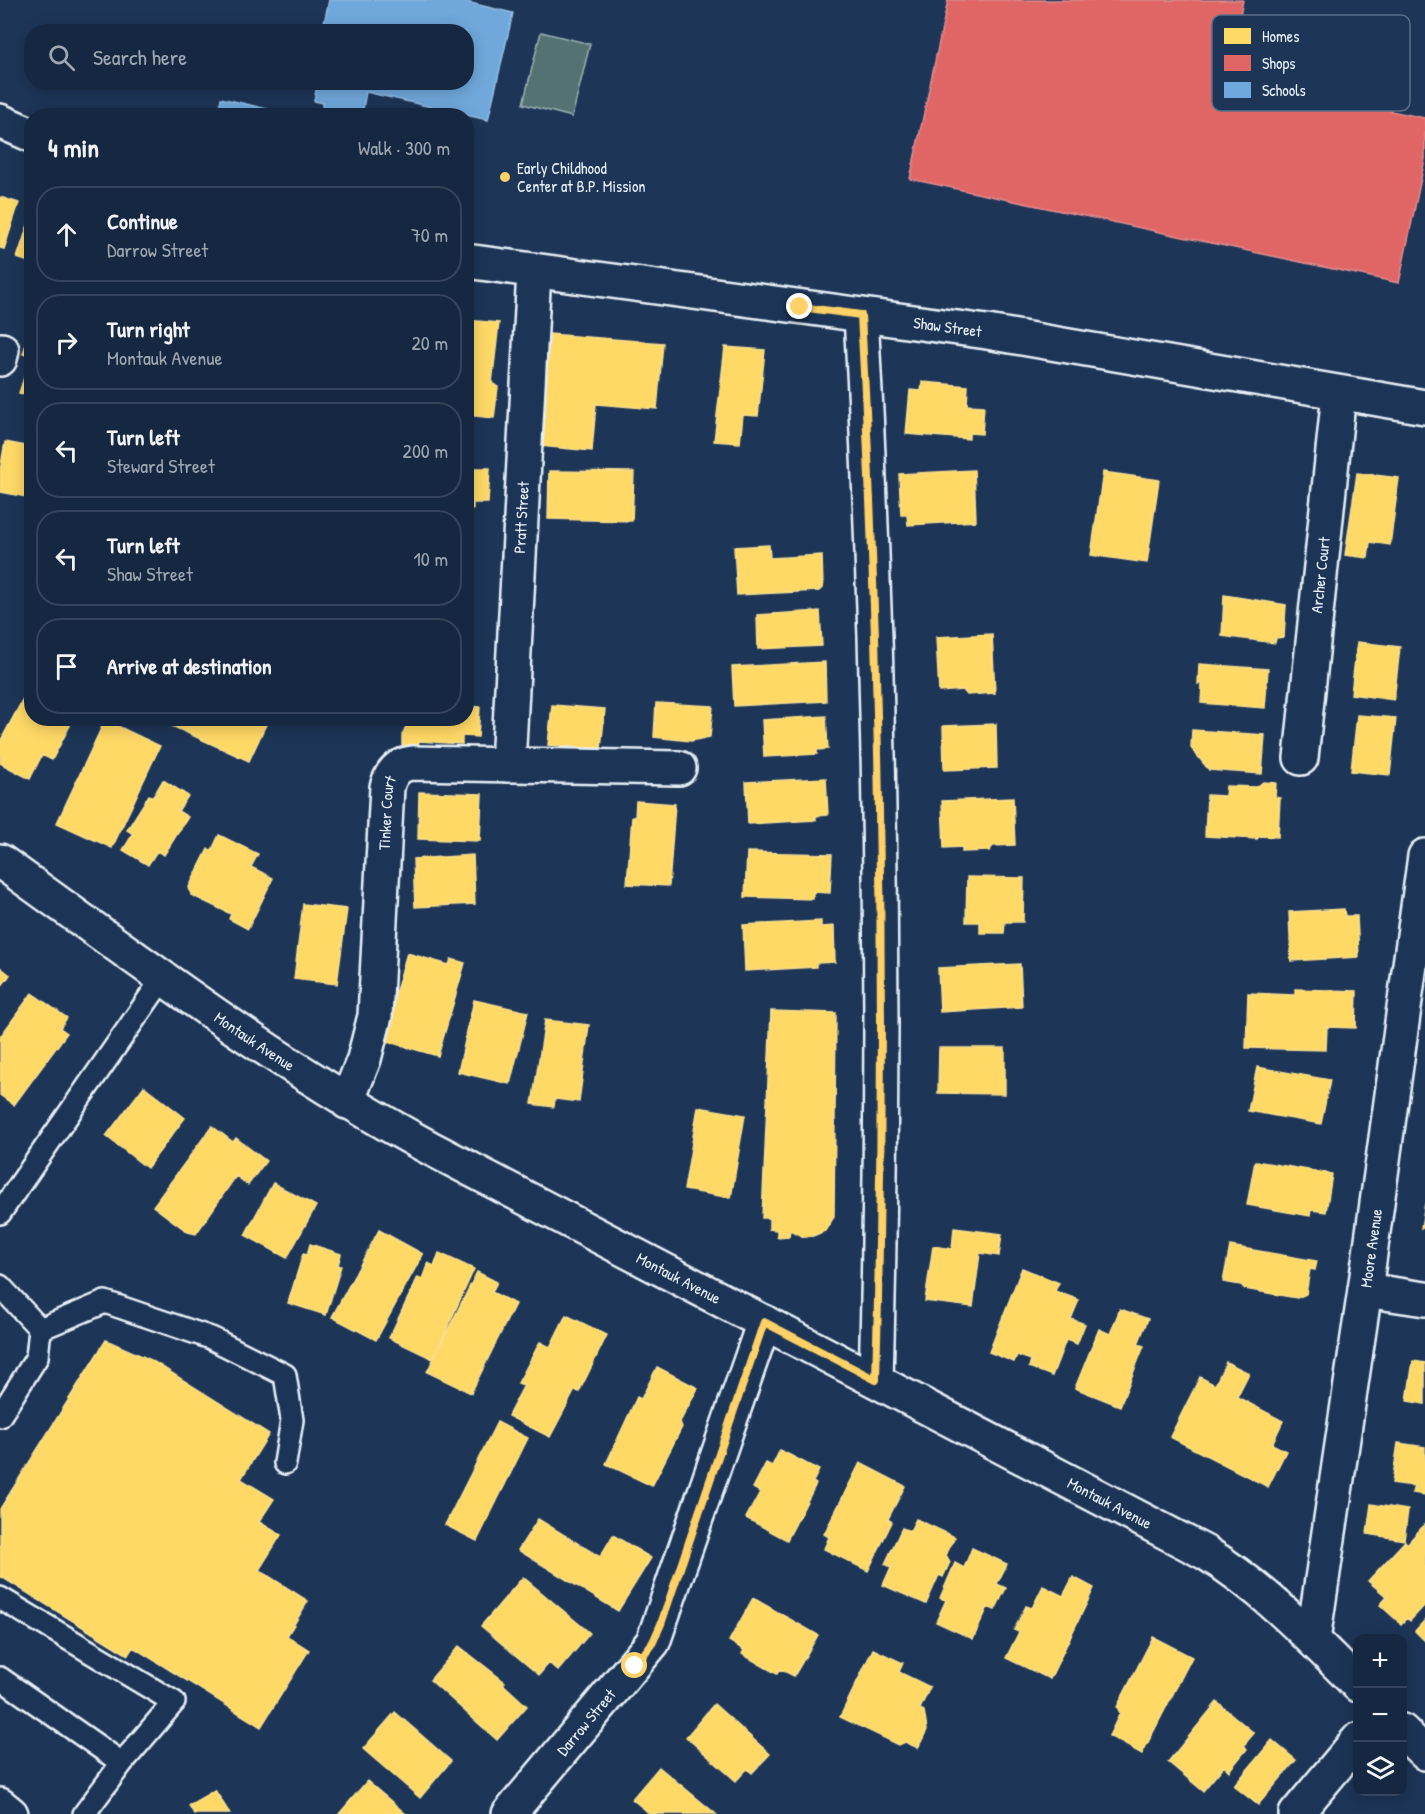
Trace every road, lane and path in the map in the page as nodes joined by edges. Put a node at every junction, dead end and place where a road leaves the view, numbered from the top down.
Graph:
1 (0, 121) edge
2 (24, 132) edge
3 (474, 262) edge
4 (534, 271) junction
5 (861, 315) junction
6 (1339, 393) junction
7 (1425, 407) edge
8 (1301, 758) dead end
9 (508, 765) junction
10 (679, 768) dead end
11 (1425, 856) edge
12 (0, 861) edge
13 (163, 978) junction
14 (347, 1102) junction
15 (0, 1213) edge
16 (0, 1286) edge
17 (1365, 1290) junction
18 (1425, 1299) edge
19 (764, 1322) junction
20 (40, 1329) junction
21 (876, 1380) junction
22 (0, 1416) edge
23 (285, 1464) dead end
24 (0, 1598) edge
25 (1313, 1640) junction
26 (0, 1678) edge
27 (1353, 1680) edge
28 (1407, 1736) edge
29 (1356, 1742) edge
30 (1425, 1754) edge
31 (122, 1763) junction
32 (0, 1805) edge
33 (11, 1814) edge
34 (84, 1814) edge
35 (508, 1814) edge
36 (1296, 1814) edge

1 - 2 street
3 - 4 street, Shaw Street
4 - 5 street, Shaw Street
4 - 9 street, Pratt Street
5 - 6 street, Shaw Street
5 - 21 street
6 - 7 street, Shaw Street
6 - 8 street, Archer Court
9 - 10 street, Tinker Court
9 - 14 street, Tinker Court
11 - 17 street, Moore Avenue
12 - 13 street, Montauk Avenue
13 - 14 street, Montauk Avenue
13 - 15 lane
14 - 19 street, Montauk Avenue
16 - 20 lane
17 - 18 street
17 - 25 street, Moore Avenue
19 - 21 street, Montauk Avenue
19 - 35 street, Darrow Street
20 - 22 lane
20 - 23 lane
21 - 25 street, Montauk Avenue
24 - 31 lane
25 - 27 street, Montauk Avenue
26 - 31 lane
28 - 30 street
29 - 36 street
31 - 34 lane
32 - 33 street

